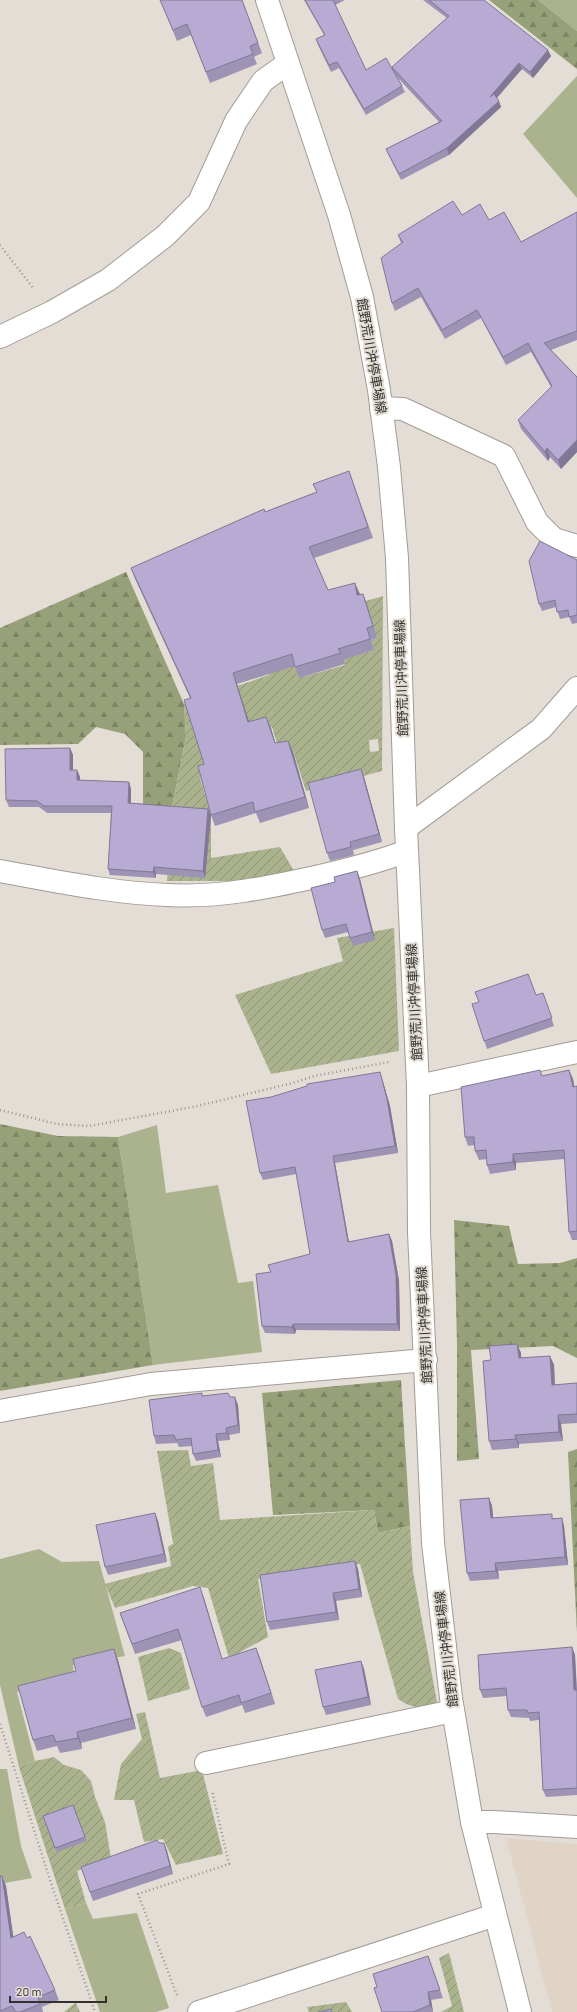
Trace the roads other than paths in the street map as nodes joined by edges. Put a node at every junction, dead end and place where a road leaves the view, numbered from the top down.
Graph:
1 (267, 0) edge
2 (288, 63) junction
3 (0, 337) edge
4 (381, 408) junction
5 (577, 546) edge
6 (577, 688) edge
7 (406, 828) junction
8 (408, 851) junction
9 (0, 871) edge
10 (577, 1052) edge
11 (418, 1086) junction
12 (426, 1360) junction
13 (0, 1410) edge
14 (453, 1711) junction
15 (206, 1763) road end
16 (472, 1822) junction
17 (577, 1827) edge
18 (495, 1915) junction
19 (199, 2012) edge
20 (520, 2012) edge

1 - 2 main road, 館野荒川沖停車場線
2 - 3 main road
2 - 4 main road, 館野荒川沖停車場線
4 - 5 main road
4 - 7 main road, 館野荒川沖停車場線
6 - 7 main road
7 - 8 main road, 館野荒川沖停車場線
8 - 9 main road
8 - 11 main road, 館野荒川沖停車場線
10 - 11 main road
11 - 12 main road, 館野荒川沖停車場線
12 - 13 main road
12 - 14 main road, 館野荒川沖停車場線
14 - 15 main road
14 - 16 main road, 館野荒川沖停車場線
16 - 17 main road
16 - 18 main road, 館野荒川沖停車場線
18 - 19 main road
18 - 20 main road, 館野荒川沖停車場線

